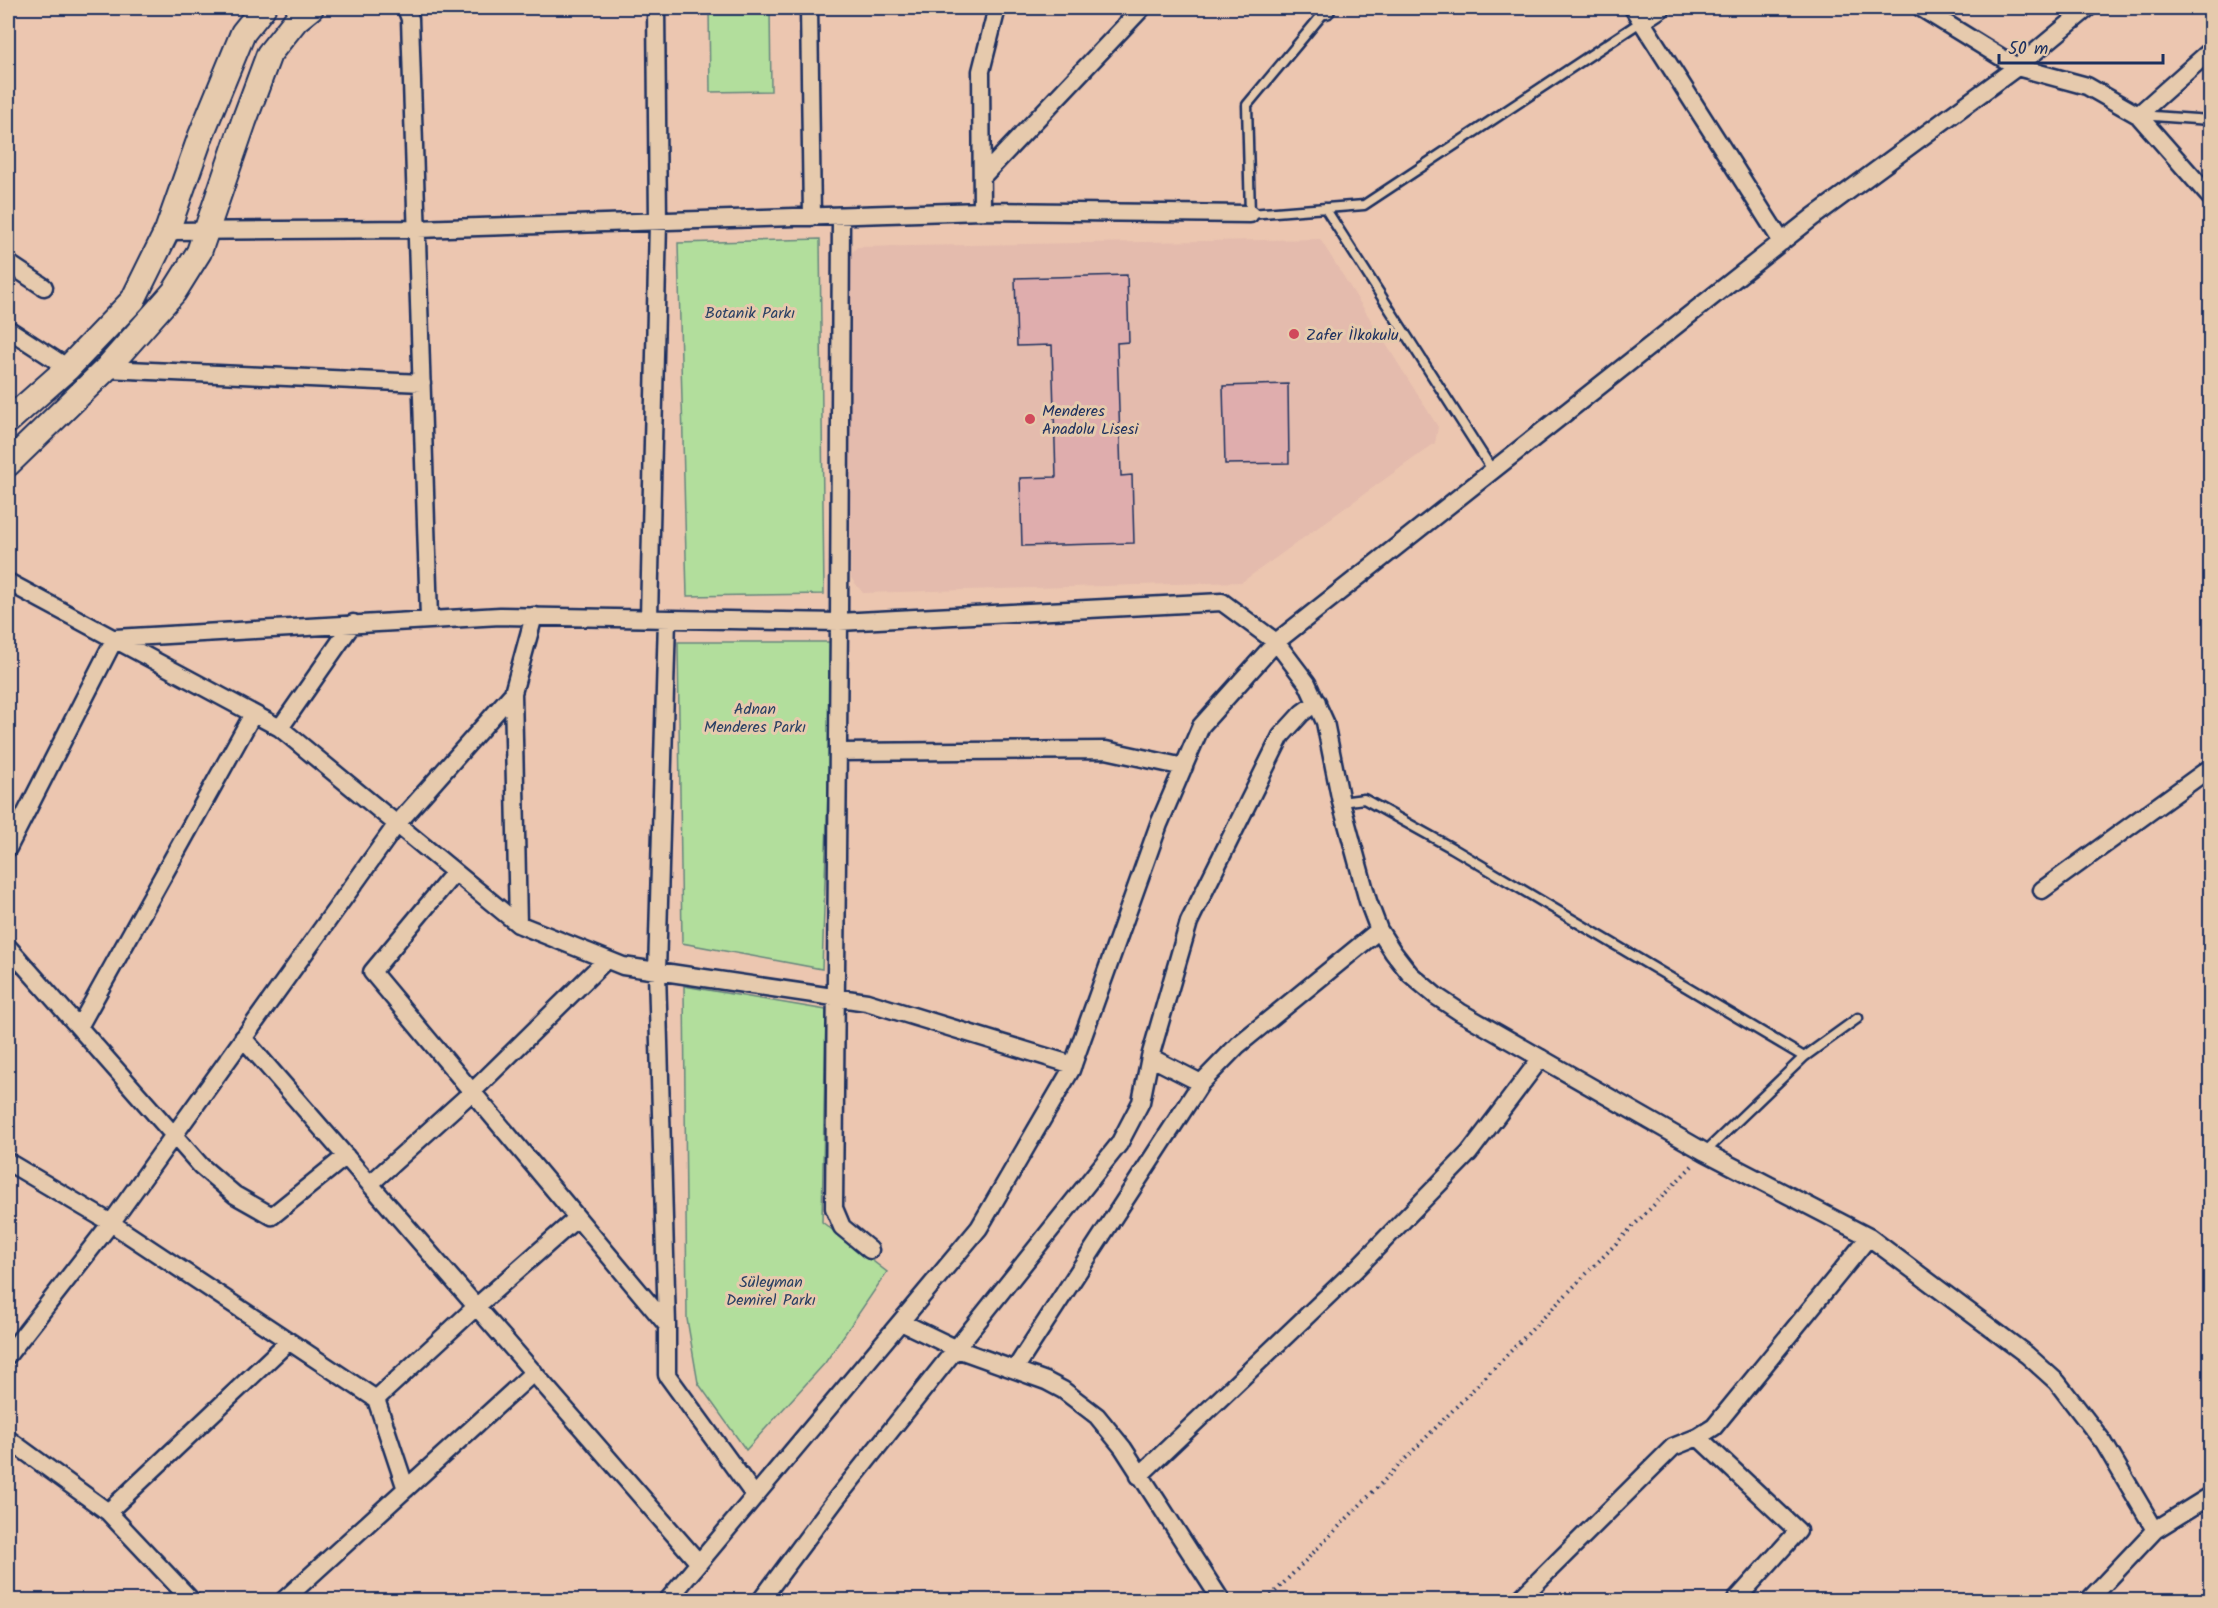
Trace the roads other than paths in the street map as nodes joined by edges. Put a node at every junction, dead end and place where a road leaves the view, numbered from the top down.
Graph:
1 (263, 8) edge
2 (311, 8) edge
3 (406, 8) edge
4 (656, 8) edge
5 (809, 8) edge
6 (997, 8) edge
7 (1142, 8) edge
8 (1327, 8) edge
9 (1662, 8) edge
10 (1921, 8) edge
11 (2088, 8) edge
12 (1638, 14) edge
13 (2211, 51) edge
14 (2017, 67) junction
15 (2138, 115) junction
16 (2211, 120) edge
17 (982, 177) junction
18 (2211, 197) edge
19 (1325, 208) junction
20 (982, 211) junction
21 (1250, 214) junction
22 (841, 216) junction
23 (812, 217) junction
24 (658, 222) junction
25 (417, 229) junction
26 (167, 231) junction
27 (207, 231) junction
28 (1782, 242) junction
29 (8, 263) edge
30 (44, 287) dead end
31 (8, 329) edge
32 (68, 368) junction
33 (106, 369) junction
34 (422, 383) junction
35 (8, 420) edge
36 (8, 464) edge
37 (1493, 471) junction
38 (8, 582) edge
39 (534, 616) junction
40 (429, 618) junction
41 (649, 618) junction
42 (666, 619) junction
43 (839, 622) junction
44 (352, 623) junction
45 (115, 638) junction
46 (1276, 642) junction
47 (513, 693) junction
48 (1317, 702) junction
49 (253, 714) junction
50 (280, 728) junction
51 (838, 752) junction
52 (1184, 767) junction
53 (2211, 768) edge
54 (1341, 802) junction
55 (397, 824) junction
56 (8, 848) edge
57 (455, 872) junction
58 (2042, 890) dead end
59 (518, 924) junction
60 (1379, 930) junction
61 (8, 947) edge
62 (606, 960) junction
63 (657, 972) junction
64 (836, 998) junction
65 (1858, 1018) dead end
66 (79, 1027) junction
67 (243, 1038) junction
68 (1150, 1057) junction
69 (1804, 1057) junction
70 (1541, 1058) junction
71 (1073, 1065) junction
72 (1201, 1083) junction
73 (472, 1092) junction
74 (175, 1134) junction
75 (1706, 1152) junction
76 (346, 1156) junction
77 (8, 1162) edge
78 (370, 1184) junction
79 (577, 1218) junction
80 (111, 1223) junction
81 (1869, 1237) junction
82 (870, 1250) dead end
83 (477, 1306) junction
84 (901, 1322) junction
85 (667, 1325) junction
86 (289, 1341) junction
87 (957, 1349) junction
88 (8, 1355) edge
89 (1015, 1369) junction
90 (534, 1372) junction
91 (376, 1399) junction
92 (1698, 1437) junction
93 (8, 1440) edge
94 (1139, 1476) junction
95 (406, 1489) junction
96 (755, 1496) junction
97 (2211, 1496) edge
98 (108, 1512) junction
99 (2155, 1530) junction
100 (699, 1563) junction
101 (191, 1600) edge
102 (285, 1600) edge
103 (668, 1600) edge
104 (761, 1600) edge
105 (1221, 1600) edge
106 (1519, 1600) edge
107 (1737, 1600) edge
108 (2089, 1600) edge

1 - 26 street
2 - 27 street
3 - 25 street
4 - 24 street
5 - 23 street
6 - 17 street
7 - 17 street
8 - 21 lane
9 - 12 street
10 - 14 street
11 - 14 street
12 - 19 lane
12 - 28 street
13 - 15 street
14 - 15 street
14 - 28 street
15 - 16 lane
15 - 18 street
17 - 20 street
19 - 21 lane
19 - 37 lane
20 - 21 street
20 - 22 street
22 - 23 street
22 - 43 street
23 - 24 street
24 - 25 street
24 - 41 street
25 - 27 street
25 - 34 street
26 - 27 street
26 - 32 street
27 - 33 street
28 - 37 street
29 - 30 street
31 - 32 street
32 - 35 street
33 - 34 street
33 - 36 street
34 - 40 street
37 - 46 street
38 - 45 street
39 - 40 street
39 - 41 street
39 - 47 street
40 - 44 street
41 - 42 street
42 - 43 street
42 - 63 street
43 - 46 street
43 - 51 street
44 - 45 street
44 - 50 street
45 - 49 street
45 - 56 street
46 - 48 street
46 - 52 street
47 - 55 street
47 - 59 street
48 - 54 street
48 - 68 street
49 - 50 street
49 - 66 street
50 - 55 street
51 - 52 street
51 - 64 street
52 - 71 street
53 - 58 street
54 - 60 street
54 - 69 lane
55 - 57 street
55 - 67 street
57 - 59 street
57 - 73 street
59 - 62 street
60 - 70 street
60 - 72 street
61 - 66 street
62 - 63 street
62 - 73 street
63 - 64 street
63 - 85 street
64 - 71 street
64 - 82 street
65 - 69 lane
66 - 74 street
67 - 74 street
67 - 76 street
68 - 72 street
68 - 87 street
69 - 75 lane
70 - 75 street
70 - 94 street
71 - 84 street
72 - 89 street
73 - 78 street
73 - 79 street
74 - 76 street
74 - 80 street
75 - 81 street
76 - 78 street
77 - 80 street
78 - 83 street
79 - 83 street
79 - 85 street
80 - 86 street
80 - 88 street
81 - 92 street
81 - 99 street
83 - 90 street
83 - 91 street
84 - 87 street
84 - 96 street
85 - 96 street
86 - 91 street
86 - 98 street
87 - 89 street
87 - 104 street
89 - 94 street
90 - 95 street
90 - 100 street
91 - 95 street
92 - 106 street
92 - 107 street
93 - 98 street
94 - 105 street
95 - 102 street
96 - 100 street
97 - 99 street
98 - 101 street
99 - 108 street
100 - 103 street

